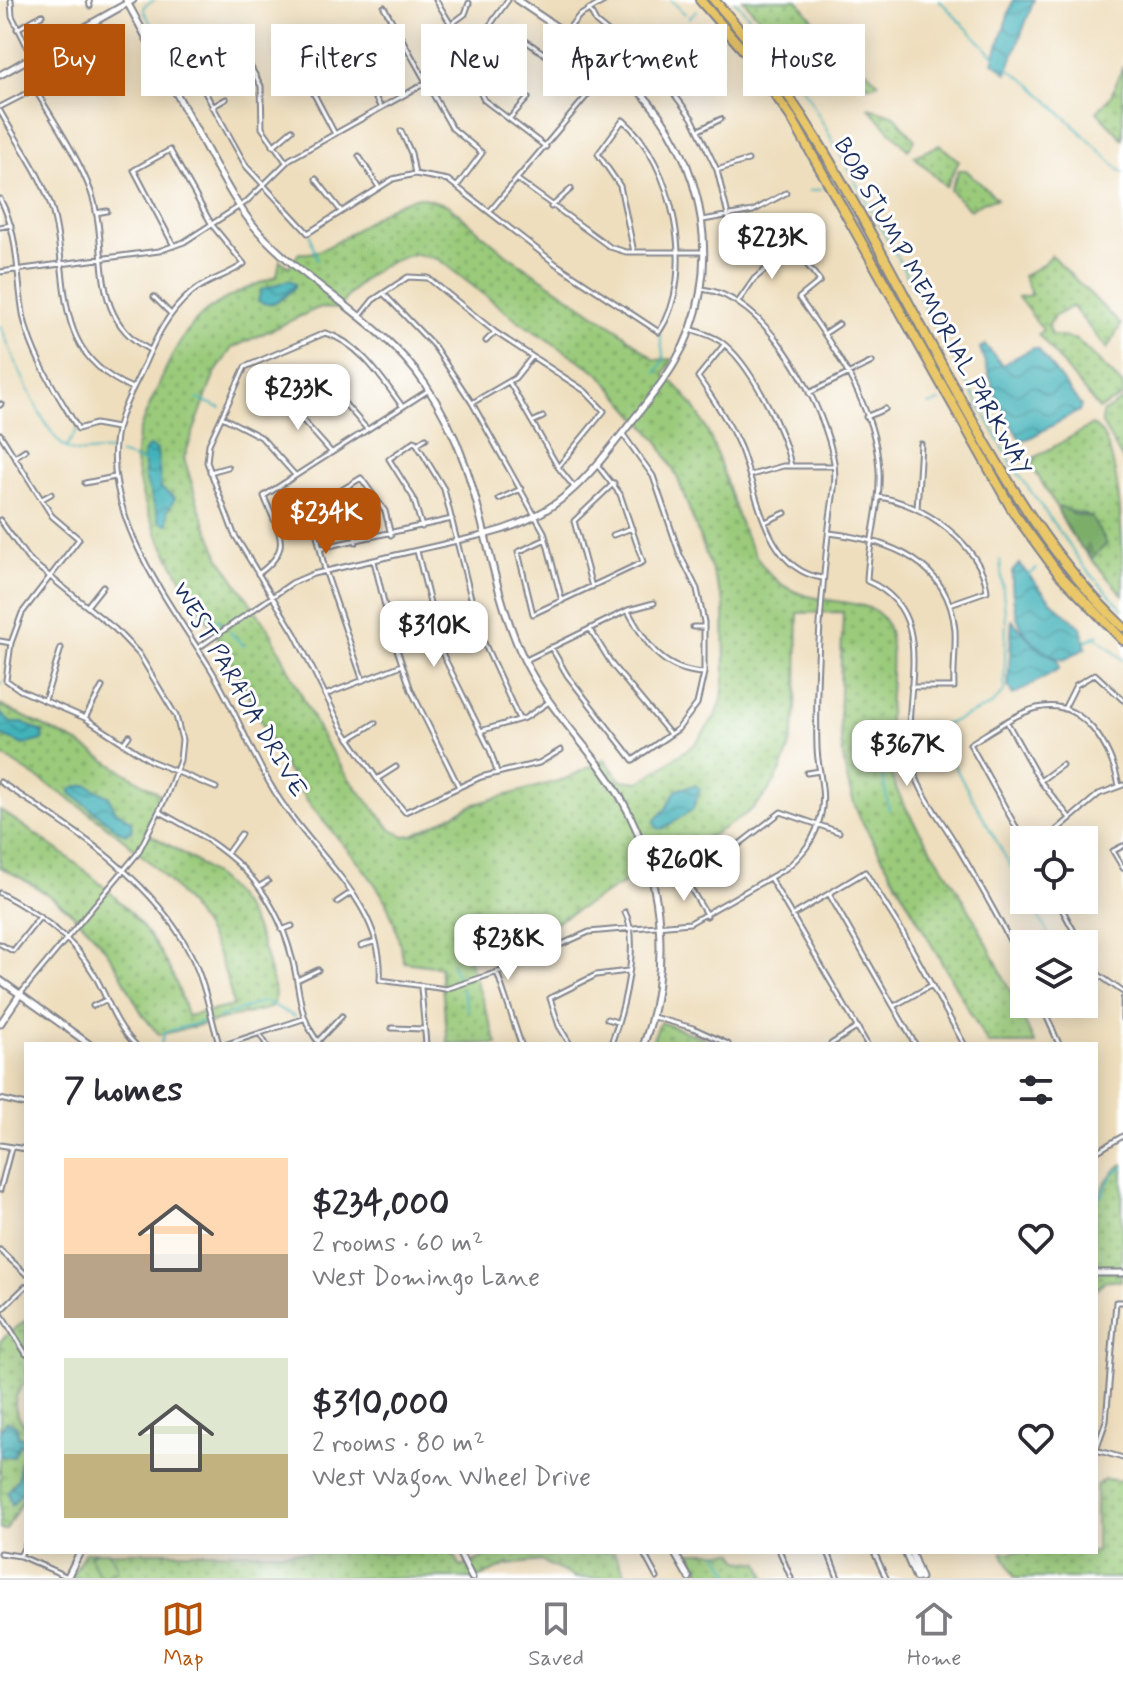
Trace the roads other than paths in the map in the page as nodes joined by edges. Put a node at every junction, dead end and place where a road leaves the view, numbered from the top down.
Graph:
1 (11, 0) edge
2 (89, 0) edge
3 (436, 0) edge
4 (508, 0) edge
5 (517, 0) edge
6 (606, 0) edge
7 (700, 0) edge
8 (714, 0) edge
9 (129, 1) edge
10 (469, 3) dead end
11 (90, 6) dead end
12 (384, 7) dead end
13 (589, 9) junction
14 (42, 15) dead end
15 (88, 24) edge
16 (449, 24) edge
17 (451, 24) edge
18 (491, 24) edge
19 (552, 24) edge
20 (574, 24) edge
21 (599, 24) edge
22 (17, 29) junction
23 (24, 42) edge
24 (543, 53) edge
25 (24, 61) edge
26 (421, 74) edge
27 (0, 75) edge
28 (421, 86) edge
29 (315, 96) edge
30 (375, 96) edge
31 (434, 96) edge
32 (587, 96) edge
33 (643, 96) edge
34 (678, 96) edge
35 (528, 98) dead end
36 (226, 99) dead end
37 (212, 107) junction
38 (381, 108) junction
39 (0, 109) edge
40 (510, 118) junction
41 (721, 119) dead end
42 (292, 130) dead end
43 (699, 130) junction
44 (401, 131) dead end
45 (335, 134) junction
46 (273, 146) junction
47 (546, 147) junction
48 (359, 156) dead end
49 (748, 160) dead end
50 (286, 162) junction
51 (717, 170) junction
52 (415, 174) junction
53 (316, 179) dead end
54 (518, 180) junction
55 (458, 185) junction
56 (264, 186) junction
57 (378, 186) junction
58 (571, 189) dead end
59 (786, 193) dead end
60 (0, 199) edge
61 (239, 207) junction
62 (551, 207) junction
63 (107, 211) dead end
64 (341, 211) junction
65 (490, 211) junction
66 (96, 213) junction
67 (728, 216) junction
68 (702, 220) junction
69 (11, 225) junction
70 (212, 225) junction
71 (0, 227) edge
72 (733, 236) dead end
73 (174, 246) junction
74 (634, 252) junction
75 (677, 252) junction
76 (704, 252) junction
77 (101, 258) junction
78 (60, 264) junction
79 (17, 270) junction
80 (0, 272) edge
81 (701, 289) junction
82 (383, 293) junction
83 (154, 297) dead end
84 (738, 302) junction
85 (170, 313) junction
86 (361, 315) junction
87 (839, 324) dead end
88 (690, 329) junction
89 (495, 332) junction
90 (824, 334) junction
91 (486, 341) dead end
92 (724, 345) junction
93 (150, 350) junction
94 (532, 357) junction
95 (872, 362) dead end
96 (847, 373) junction
97 (509, 382) junction
98 (133, 389) junction
99 (429, 390) junction
100 (809, 393) junction
101 (472, 403) junction
102 (402, 406) junction
103 (885, 409) dead end
104 (222, 417) junction
105 (543, 417) dead end
106 (866, 417) junction
107 (532, 422) junction
108 (117, 428) junction
109 (367, 429) junction
110 (622, 433) junction
111 (0, 434) edge
112 (426, 438) dead end
113 (416, 443) junction
114 (921, 444) dead end
115 (25, 450) dead end
116 (331, 452) junction
117 (16, 456) junction
118 (598, 466) junction
119 (791, 466) junction
120 (834, 466) junction
121 (228, 467) dead end
122 (558, 467) junction
123 (210, 472) junction
124 (295, 475) junction
125 (751, 475) junction
126 (115, 477) junction
127 (85, 483) dead end
128 (615, 483) junction
129 (521, 489) junction
130 (576, 489) junction
131 (51, 494) dead end
132 (878, 497) junction
133 (42, 499) junction
134 (499, 499) dead end
135 (917, 509) junction
136 (785, 513) dead end
137 (538, 517) junction
138 (452, 519) junction
139 (0, 520) edge
140 (765, 522) junction
141 (354, 527) dead end
142 (422, 527) junction
143 (632, 528) junction
144 (829, 533) junction
145 (487, 534) junction
146 (391, 535) junction
147 (613, 535) dead end
148 (546, 539) junction
149 (872, 539) junction
150 (458, 541) junction
151 (356, 542) junction
152 (320, 548) junction
153 (417, 551) junction
154 (374, 561) junction
155 (325, 570) junction
156 (50, 575) junction
157 (257, 575) junction
158 (822, 578) junction
159 (103, 586) dead end
160 (592, 587) junction
161 (272, 596) junction
162 (562, 601) junction
163 (654, 603) dead end
164 (949, 604) junction
165 (87, 606) junction
166 (628, 610) junction
167 (693, 627) dead end
168 (704, 627) junction
169 (1123, 627) edge
170 (590, 629) junction
171 (1123, 640) edge
172 (0, 641) edge
173 (11, 643) junction
174 (551, 647) junction
175 (61, 648) dead end
176 (197, 649) junction
177 (524, 661) junction
178 (402, 665) junction
179 (704, 673) junction
180 (362, 678) junction
181 (102, 687) dead end
182 (911, 687) junction
183 (325, 695) junction
184 (45, 700) junction
185 (1123, 700) edge
186 (549, 702) junction
187 (1064, 709) junction
188 (85, 718) junction
189 (519, 719) junction
190 (375, 723) dead end
191 (1007, 723) junction
192 (480, 731) junction
193 (670, 735) junction
194 (129, 736) dead end
195 (349, 739) junction
196 (123, 744) junction
197 (561, 750) dead end
198 (1062, 765) dead end
199 (396, 767) dead end
200 (176, 771) junction
201 (820, 771) junction
202 (497, 772) junction
203 (807, 773) dead end
204 (377, 779) junction
205 (1040, 781) junction
206 (0, 782) edge
207 (1121, 785) edge
208 (459, 787) junction
209 (216, 788) dead end
210 (160, 812) junction
211 (1069, 817) junction
212 (818, 825) junction
213 (1015, 826) edge
214 (1060, 826) edge
215 (839, 832) dead end
216 (241, 834) dead end
217 (1123, 846) edge
218 (228, 852) junction
219 (1123, 868) edge
220 (125, 873) junction
221 (770, 878) junction
222 (268, 881) dead end
223 (260, 886) junction
224 (352, 892) junction
225 (0, 893) edge
226 (829, 894) junction
227 (337, 902) dead end
228 (625, 912) dead end
229 (793, 915) junction
230 (707, 916) junction
231 (40, 917) junction
232 (292, 926) dead end
233 (659, 926) junction
234 (629, 928) junction
235 (282, 930) junction
236 (66, 938) junction
237 (376, 941) junction
238 (1010, 941) edge
239 (0, 944) edge
240 (361, 946) dead end
241 (318, 970) dead end
242 (628, 971) junction
243 (497, 972) junction
244 (1098, 973) edge
245 (0, 980) edge
246 (297, 980) junction
247 (932, 985) junction
248 (421, 988) junction
249 (1123, 992) edge
250 (21, 993) junction
251 (1123, 999) edge
252 (106, 1000) junction
253 (93, 1006) dead end
254 (894, 1006) junction
255 (342, 1016) dead end
256 (652, 1016) junction
257 (1047, 1018) edge
258 (303, 1019) junction
259 (607, 1019) dead end
260 (1123, 1019) edge
261 (617, 1022) junction
262 (0, 1024) edge
263 (858, 1027) junction
264 (392, 1028) dead end
265 (424, 1029) junction
266 (261, 1036) junction
267 (86, 1042) edge
268 (133, 1042) edge
269 (218, 1042) edge
270 (236, 1042) edge
271 (265, 1042) edge
272 (318, 1042) edge
273 (320, 1042) edge
274 (426, 1042) edge
275 (520, 1042) edge
276 (569, 1042) edge
277 (612, 1042) edge
278 (645, 1042) edge
279 (724, 1042) edge
280 (834, 1042) edge
281 (866, 1042) edge
282 (914, 1042) edge
283 (963, 1042) edge
284 (1058, 1042) edge
285 (0, 1099) edge
286 (24, 1105) edge
287 (1123, 1136) edge
288 (0, 1145) edge
289 (11, 1148) junction
290 (24, 1149) edge
291 (1098, 1151) edge
292 (0, 1190) edge
293 (0, 1250) edge
294 (24, 1272) edge
295 (1098, 1273) edge
296 (1123, 1273) edge
297 (24, 1288) edge
298 (1123, 1302) edge
299 (0, 1311) edge
300 (24, 1351) edge
301 (1098, 1444) edge
302 (1098, 1451) edge
303 (1123, 1458) edge
304 (24, 1548) edge
305 (0, 1553) edge
306 (79, 1554) edge
307 (460, 1554) edge
308 (644, 1554) edge
309 (675, 1554) edge
310 (781, 1554) edge
311 (829, 1554) edge
312 (875, 1554) edge
313 (909, 1554) edge
314 (20, 1556) junction
315 (68, 1578) edge
316 (472, 1578) edge
317 (657, 1578) edge
318 (689, 1578) edge
319 (791, 1578) edge
320 (838, 1578) edge
321 (886, 1578) edge
322 (918, 1578) edge

1 - 22 street
2 - 11 street
3 - 16 street
4 - 18 street
5 - 19 street
6 - 13 street
7 - 171 highway, BOB STUMP MEMORIAL PARKWAY
8 - 169 highway, BOB STUMP MEMORIAL PARKWAY
9 - 15 street
9 - 61 street
10 - 17 street
12 - 26 street
13 - 20 street
13 - 21 street
14 - 22 street
22 - 23 street
24 - 40 street
25 - 27 street
28 - 38 street
29 - 45 street
30 - 38 street
31 - 55 street
32 - 47 street
33 - 68 street
34 - 43 street
35 - 40 street
36 - 37 street
37 - 46 street
37 - 56 street
38 - 45 street
39 - 66 street
39 - 78 street
40 - 47 street
41 - 43 street
42 - 46 street
43 - 51 street
44 - 52 street
45 - 50 street
46 - 50 street
47 - 54 street
48 - 57 street
49 - 51 street
50 - 56 street
51 - 67 street
52 - 55 street
52 - 57 street
53 - 64 street
54 - 62 street
54 - 65 street
55 - 65 street
56 - 61 street
56 - 64 street
57 - 64 street
58 - 62 street
59 - 67 street
60 - 69 street
61 - 70 street
61 - 86 street
62 - 74 street
63 - 66 street
65 - 75 street
66 - 77 street
67 - 68 street
67 - 72 street
68 - 76 street
69 - 71 street
69 - 79 street
70 - 73 street
70 - 73 street
70 - 85 street, WEST PARADA DRIVE
73 - 77 street
74 - 75 street
74 - 75 street
75 - 76 street
76 - 81 street
77 - 78 street
77 - 93 street
78 - 79 street
78 - 98 street
79 - 80 street
79 - 108 street
81 - 84 street
81 - 88 street
82 - 86 street
82 - 89 street
82 - 101 street
83 - 85 street
84 - 90 street
84 - 100 street
85 - 93 street, WEST PARADA DRIVE
86 - 99 street
87 - 90 street
88 - 92 street
88 - 110 street
89 - 91 street
89 - 94 street
90 - 96 street
92 - 119 street
92 - 125 street
93 - 98 street, WEST PARADA DRIVE
94 - 97 street
94 - 122 street
95 - 96 street
96 - 100 street
96 - 106 street
97 - 101 street
97 - 107 street
98 - 108 street, WEST PARADA DRIVE
99 - 102 street
99 - 145 street
100 - 120 street
101 - 129 street
102 - 104 street
102 - 109 street
103 - 106 street
104 - 123 street
104 - 124 street
105 - 107 street
106 - 132 street
107 - 122 street
108 - 126 street, WEST PARADA DRIVE
109 - 116 street
109 - 116 street
110 - 118 street
110 - 168 street
111 - 117 street
112 - 113 street
113 - 138 street
113 - 142 street
114 - 135 street
115 - 117 street
116 - 124 street
117 - 133 street
118 - 128 street
118 - 130 street
119 - 120 street
119 - 125 street
120 - 144 street
121 - 123 street
122 - 130 street
123 - 157 street
124 - 157 street
125 - 140 street
126 - 127 street
126 - 176 street, WEST PARADA DRIVE
128 - 143 street
128 - 160 street
129 - 134 street
129 - 137 street
130 - 137 street
131 - 133 street
132 - 135 street
132 - 149 street
133 - 156 street
135 - 164 street
136 - 140 street
137 - 145 street
137 - 148 street
138 - 142 street
138 - 150 street
139 - 156 street
140 - 158 street
141 - 151 street
142 - 146 street
143 - 147 street
143 - 160 street
144 - 149 street
144 - 158 street
145 - 150 street
145 - 177 street
146 - 151 street
146 - 152 street
148 - 162 street
148 - 162 street
149 - 164 street
149 - 182 street
150 - 153 street
150 - 189 street
151 - 152 street
152 - 155 street
153 - 154 street
153 - 192 street
154 - 155 street
154 - 178 street
155 - 161 street
155 - 180 street
156 - 165 street
156 - 173 street
157 - 161 street
158 - 201 street
159 - 165 street
160 - 162 street
161 - 176 street
161 - 183 street
163 - 166 street
164 - 182 street
165 - 200 street
166 - 170 street
166 - 179 street
167 - 168 street
168 - 179 street
170 - 174 street
170 - 193 street
172 - 173 street
173 - 184 street
174 - 177 street
174 - 193 street
175 - 184 street
176 - 224 street, WEST PARADA DRIVE
177 - 186 street
178 - 180 street
178 - 208 street
179 - 193 street
180 - 183 street
181 - 188 street
182 - 238 street
183 - 195 street
184 - 188 street
185 - 187 street
186 - 189 street
186 - 233 street
187 - 191 street
187 - 207 street
188 - 196 street
189 - 192 street
190 - 195 street
191 - 205 street
191 - 213 street
192 - 202 street
194 - 196 street
195 - 204 street
196 - 200 street
197 - 202 street
198 - 205 street
199 - 204 street
200 - 209 street
200 - 210 street
201 - 203 street
201 - 212 street
202 - 208 street
204 - 208 street
205 - 211 street
206 - 220 street
207 - 211 street
210 - 218 street
210 - 220 street
211 - 214 street
212 - 215 street
212 - 221 street
212 - 230 street
216 - 218 street
217 - 219 street
218 - 223 street
220 - 236 street
220 - 269 street
221 - 229 street
221 - 230 street
222 - 223 street
223 - 235 street
224 - 227 street
224 - 237 street, WEST PARADA DRIVE
225 - 231 street
226 - 229 street
226 - 247 street
226 - 254 street
228 - 234 street
229 - 263 street
230 - 233 street
231 - 236 street
231 - 239 street
232 - 235 street
233 - 234 street
233 - 256 street
234 - 242 street
234 - 243 street
235 - 246 street
236 - 250 street
236 - 252 street
237 - 240 street
237 - 248 street, WEST PARADA DRIVE
241 - 246 street
242 - 261 street
242 - 276 street
243 - 248 street
243 - 275 street
244 - 249 street
245 - 250 street
246 - 258 street
247 - 254 street
247 - 283 street
248 - 265 street
250 - 262 street
250 - 267 street
251 - 260 street
252 - 253 street
252 - 268 street
254 - 282 street
255 - 273 street
256 - 278 street
256 - 279 street
257 - 284 street
258 - 266 street
258 - 272 street
259 - 261 street
261 - 277 street
263 - 280 street
263 - 281 street
264 - 265 street
265 - 274 street
266 - 270 street
266 - 271 street
285 - 286 street
287 - 291 street
288 - 289 street
289 - 290 street
289 - 292 street
293 - 294 street
295 - 296 street
297 - 299 street
298 - 301 street
299 - 300 street
302 - 303 street
304 - 314 street
305 - 314 street
306 - 315 street
307 - 316 street
308 - 317 street
309 - 318 street
310 - 319 street
311 - 320 street
312 - 321 street
313 - 322 street
314 - 315 street

